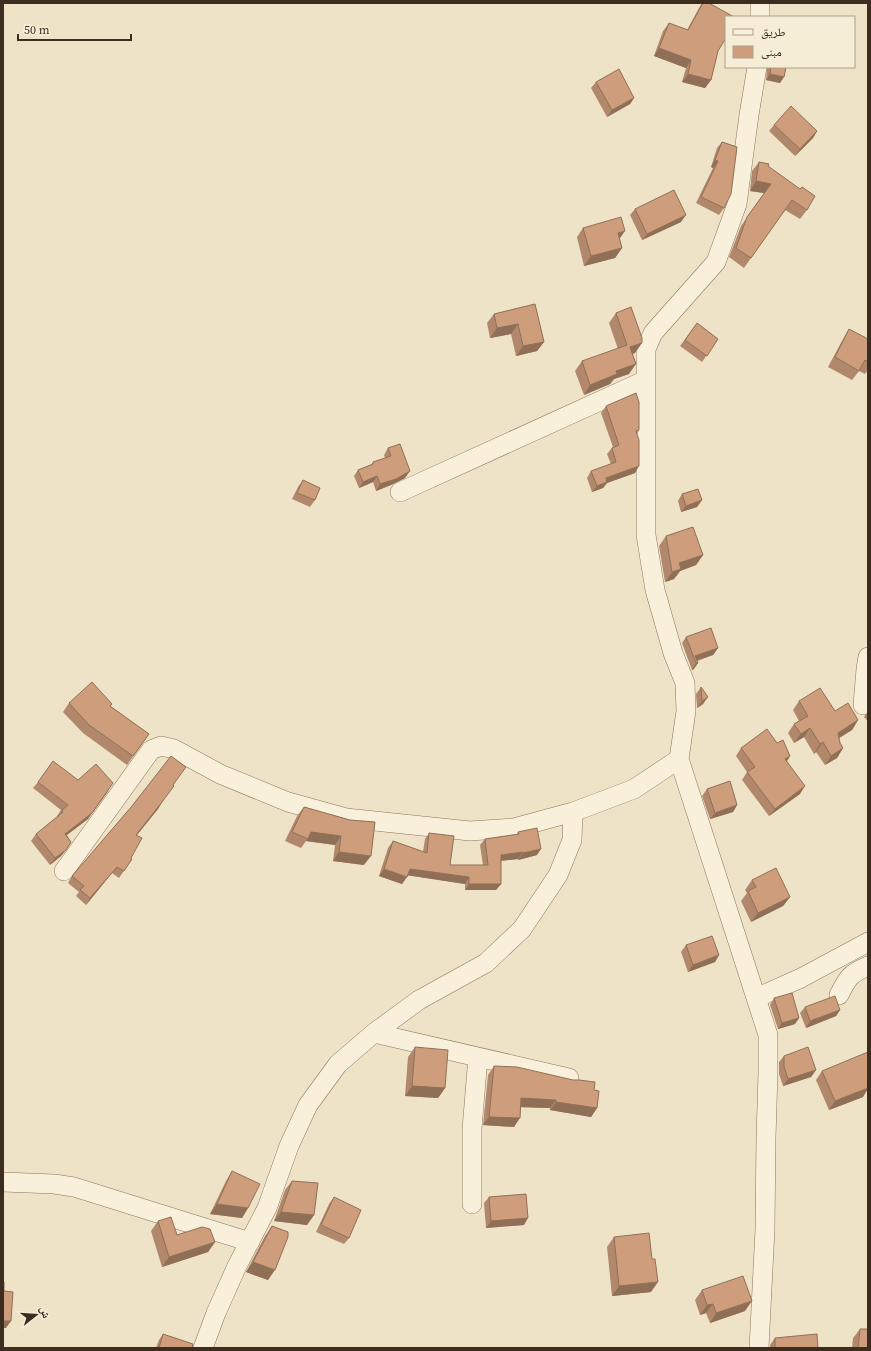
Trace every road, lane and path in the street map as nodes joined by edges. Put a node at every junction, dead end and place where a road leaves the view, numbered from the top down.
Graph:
1 (760, 3) edge
2 (760, 16) edge
3 (757, 68) edge
4 (646, 380) junction
5 (400, 492) dead end
6 (868, 657) edge
7 (863, 705) dead end
8 (679, 759) junction
9 (573, 812) junction
10 (64, 871) dead end
11 (868, 942) edge
12 (868, 966) edge
13 (839, 995) dead end
14 (756, 998) junction
15 (374, 1033) junction
16 (478, 1057) junction
17 (569, 1078) edge
18 (3, 1182) edge
19 (472, 1204) dead end
20 (250, 1242) junction
21 (203, 1348) edge
22 (759, 1348) edge

1 - 2 street
3 - 4 street
4 - 5 street
4 - 8 street
6 - 7 street
8 - 9 street
8 - 14 street
9 - 10 street
9 - 15 street
11 - 14 street
12 - 13 street
14 - 22 street
15 - 16 street
15 - 20 street
16 - 17 street
16 - 19 street
18 - 20 street
20 - 21 street

